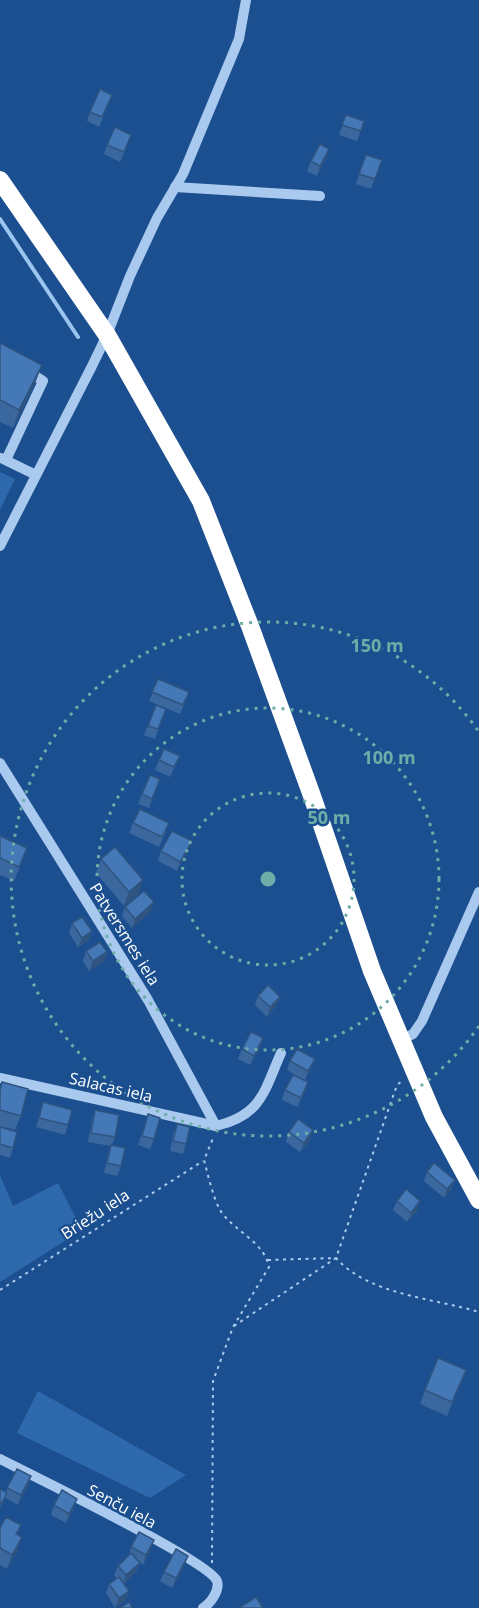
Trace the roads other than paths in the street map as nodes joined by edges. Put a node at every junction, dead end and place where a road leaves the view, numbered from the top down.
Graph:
1 (246, 0) edge
2 (0, 180) edge
3 (175, 187) junction
4 (320, 196) dead end
5 (107, 335) junction
6 (17, 365) edge
7 (3, 458) edge
8 (36, 475) junction
9 (0, 546) edge
10 (0, 763) edge
11 (479, 892) edge
12 (401, 1040) junction
13 (281, 1053) dead end
14 (0, 1078) edge
15 (216, 1126) junction
16 (479, 1200) edge
17 (0, 1459) edge
18 (203, 1608) edge

1 - 3 street
2 - 5 highway
3 - 4 street
3 - 5 street
5 - 8 street
5 - 12 highway
6 - 7 street
7 - 8 street
8 - 9 street
10 - 15 street, Patversmes iela
11 - 12 street
12 - 16 highway
13 - 15 street
14 - 15 street, Salacas iela
17 - 18 street, Senču iela

